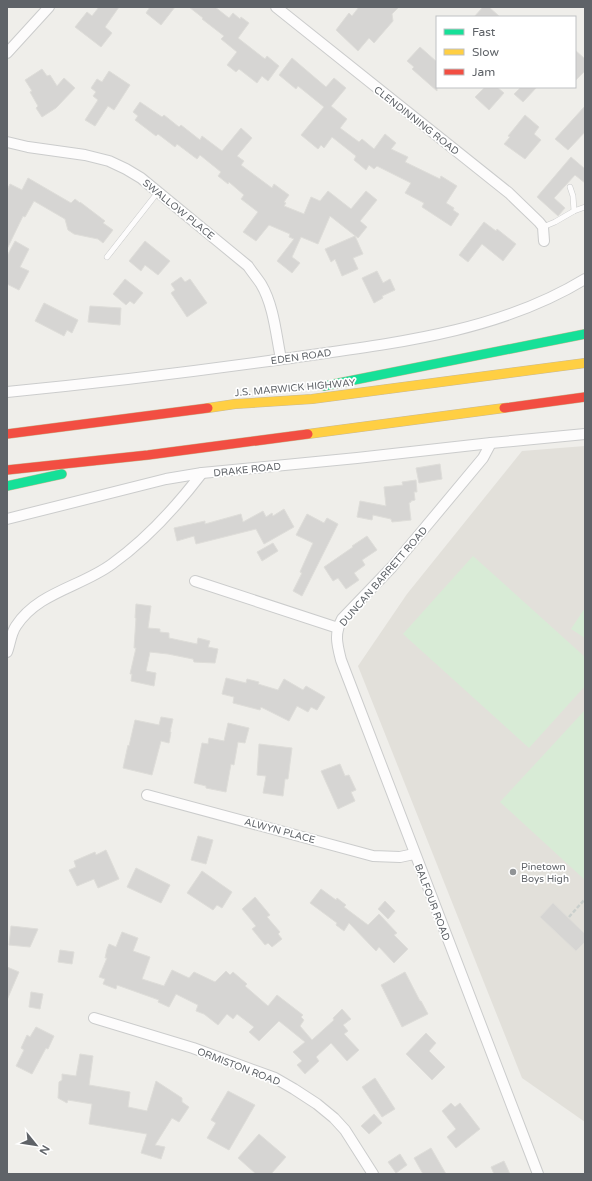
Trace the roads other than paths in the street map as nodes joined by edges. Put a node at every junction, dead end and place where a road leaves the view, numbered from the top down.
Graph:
1 (49, 7) edge
2 (276, 7) edge
3 (7, 54) edge
4 (7, 142) edge
5 (570, 187) dead end
6 (158, 192) junction
7 (585, 207) edge
8 (574, 211) junction
9 (543, 227) junction
10 (544, 241) dead end
11 (107, 257) dead end
12 (585, 279) edge
13 (585, 334) edge
14 (281, 359) junction
15 (585, 363) edge
16 (317, 387) dead end
17 (302, 390) dead end
18 (7, 392) edge
19 (585, 397) edge
20 (235, 404) junction
21 (7, 434) edge
22 (585, 434) edge
23 (491, 443) junction
24 (148, 455) junction
25 (7, 470) edge
26 (202, 473) junction
27 (7, 486) edge
28 (7, 519) edge
29 (195, 580) dead end
30 (338, 628) junction
31 (7, 652) edge
32 (147, 795) dead end
33 (414, 854) junction
34 (94, 1018) dead end
35 (373, 1174) edge
36 (538, 1174) edge

1 - 3 street
2 - 9 street, CLENDINNING ROAD
4 - 6 street, SWALLOW PLACE
5 - 8 lane
6 - 11 lane
6 - 14 street, SWALLOW PLACE
7 - 8 lane
8 - 9 lane
9 - 10 street
12 - 14 street, EDEN ROAD
13 - 16 highway
14 - 18 street, EDEN ROAD
15 - 20 highway, J.S. MARWICK HIGHWAY
17 - 20 highway
19 - 24 highway
20 - 21 highway, J.S. MARWICK HIGHWAY
22 - 23 street, DRAKE ROAD
23 - 26 street, DRAKE ROAD
23 - 30 street, DUNCAN BARRETT ROAD
24 - 25 highway
24 - 27 highway
26 - 28 street, DRAKE ROAD
26 - 31 street
29 - 30 street, DUNCAN BARRETT ROAD
30 - 33 street, BALFOUR ROAD
32 - 33 street, ALWYN PLACE
33 - 36 street, BALFOUR ROAD
34 - 35 street, ORMISTON ROAD

